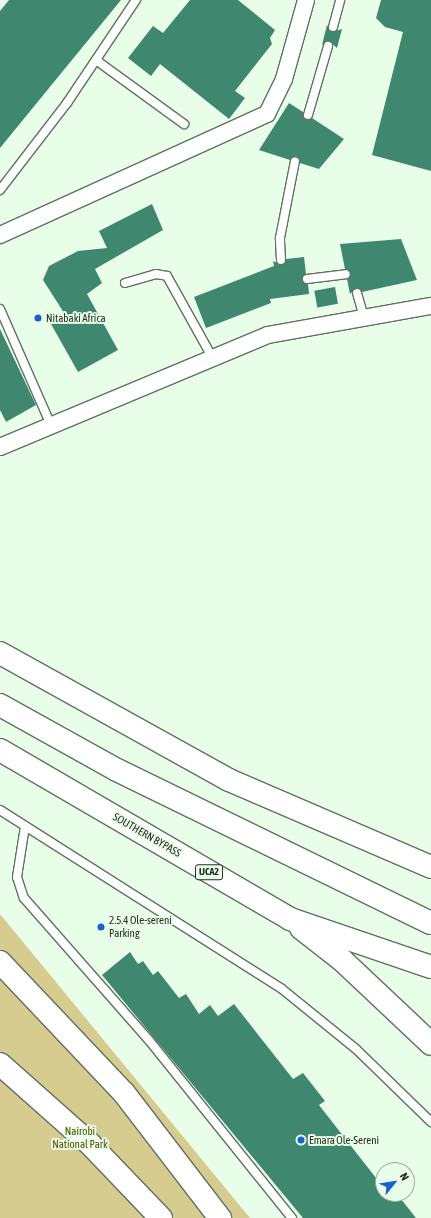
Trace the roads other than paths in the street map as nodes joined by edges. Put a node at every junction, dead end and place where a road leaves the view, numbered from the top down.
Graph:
1 (136, 0) edge
2 (306, 0) edge
3 (340, 0) edge
4 (333, 27) dead end
5 (328, 46) dead end
6 (96, 60) junction
7 (308, 115) dead end
8 (184, 124) dead end
9 (295, 161) dead end
10 (0, 190) edge
11 (0, 235) edge
12 (281, 260) dead end
13 (346, 274) dead end
14 (307, 278) dead end
15 (125, 283) dead end
16 (357, 293) dead end
17 (431, 306) edge
18 (0, 309) edge
19 (364, 317) junction
20 (212, 357) junction
21 (51, 425) junction
22 (0, 447) edge
23 (0, 653) edge
24 (0, 705) edge
25 (0, 750) edge
26 (0, 810) edge
27 (25, 826) junction
28 (431, 867) edge
29 (409, 915) junction
30 (431, 917) edge
31 (290, 919) junction
32 (431, 923) edge
33 (0, 962) edge
34 (431, 967) edge
35 (431, 1044) edge
36 (0, 1064) edge
37 (431, 1122) edge
38 (161, 1218) edge
39 (220, 1218) edge
40 (292, 1218) edge

1 - 6 lane
2 - 11 street
3 - 4 lane
5 - 7 lane
6 - 8 lane
6 - 10 lane
9 - 12 lane
13 - 14 lane
15 - 20 lane
16 - 19 lane
17 - 19 street
18 - 21 lane
19 - 20 street
20 - 21 street
21 - 22 street
23 - 28 main road
24 - 29 main road
25 - 31 main road, SOUTHERN BYPASS / UCA2
26 - 27 lane
27 - 37 lane
27 - 40 lane
29 - 30 main road
29 - 32 main road
31 - 34 main road, SOUTHERN BYPASS / UCA2
31 - 35 main road
33 - 39 main road
36 - 38 main road

